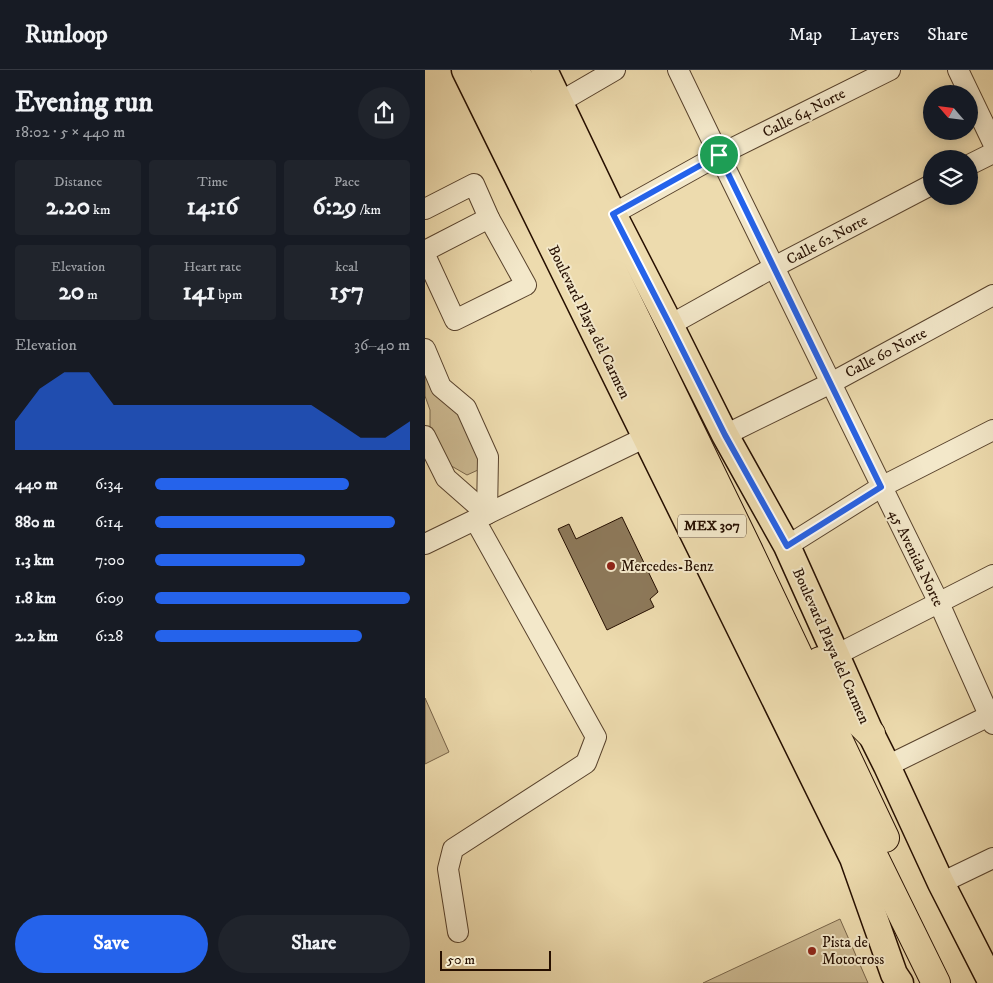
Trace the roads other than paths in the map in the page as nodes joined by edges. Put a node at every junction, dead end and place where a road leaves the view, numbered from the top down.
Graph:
1 (465, 70) edge
2 (487, 70) edge
3 (515, 70) edge
4 (544, 70) edge
5 (615, 70) edge
6 (678, 70) edge
7 (890, 70) edge
8 (958, 70) edge
9 (559, 102) junction
10 (993, 143) edge
11 (993, 153) edge
12 (719, 155) junction
13 (978, 161) edge
14 (923, 189) edge
15 (425, 210) edge
16 (613, 214) junction
17 (489, 218) junction
18 (425, 251) edge
19 (425, 255) edge
20 (774, 268) junction
21 (993, 295) edge
22 (626, 299) junction
23 (670, 325) junction
24 (615, 330) junction
25 (425, 349) edge
26 (831, 383) junction
27 (993, 430) edge
28 (725, 435) junction
29 (425, 436) edge
30 (646, 438) junction
31 (881, 487) junction
32 (481, 517) junction
33 (425, 544) edge
34 (777, 552) junction
35 (993, 575) edge
36 (939, 604) junction
37 (837, 655) junction
38 (765, 678) junction
39 (992, 718) edge
40 (871, 734) junction
41 (887, 766) junction
42 (993, 858) edge
43 (941, 883) junction
44 (458, 932) dead end
45 (897, 980) edge
46 (936, 983) edge
47 (955, 983) edge
48 (992, 983) edge

1 - 30 main road, Boulevard Playa del Carmen
2 - 24 highway, MEX 307
3 - 22 highway, MEX 307
4 - 9 main road, Boulevard Playa del Carmen
5 - 9 street
6 - 12 street, 45 Avenida Norte
7 - 12 street, Calle 64 Norte
8 - 10 street
9 - 16 main road, Boulevard Playa del Carmen
11 - 13 street
12 - 16 street, Calle 64 Norte
12 - 20 street, 45 Avenida Norte
14 - 20 street, Calle 62 Norte
15 - 17 street
16 - 23 main road, Boulevard Playa del Carmen
17 - 18 street
17 - 19 street
20 - 23 street, Calle 62 Norte
20 - 26 street, 45 Avenida Norte
21 - 26 street, Calle 60 Norte
22 - 34 highway
22 - 47 highway, MEX 307
23 - 28 main road, Boulevard Playa del Carmen
24 - 38 highway
24 - 46 highway, MEX 307
25 - 32 street
26 - 28 street, Calle 60 Norte
26 - 31 street, 45 Avenida Norte
27 - 31 street
28 - 34 main road, Boulevard Playa del Carmen
29 - 32 street
30 - 32 street
30 - 38 main road, Boulevard Playa del Carmen
31 - 34 street
31 - 36 street, 45 Avenida Norte
32 - 33 street
32 - 44 street
34 - 37 main road, Boulevard Playa del Carmen
34 - 40 highway
35 - 36 street
36 - 37 street
36 - 39 street, 45 Avenida Norte
37 - 40 main road, Boulevard Playa del Carmen
38 - 45 main road, Boulevard Playa del Carmen
39 - 41 street
40 - 41 main road, Boulevard Playa del Carmen
41 - 43 main road, Boulevard Playa del Carmen
42 - 43 street
43 - 48 main road, Boulevard Playa del Carmen

